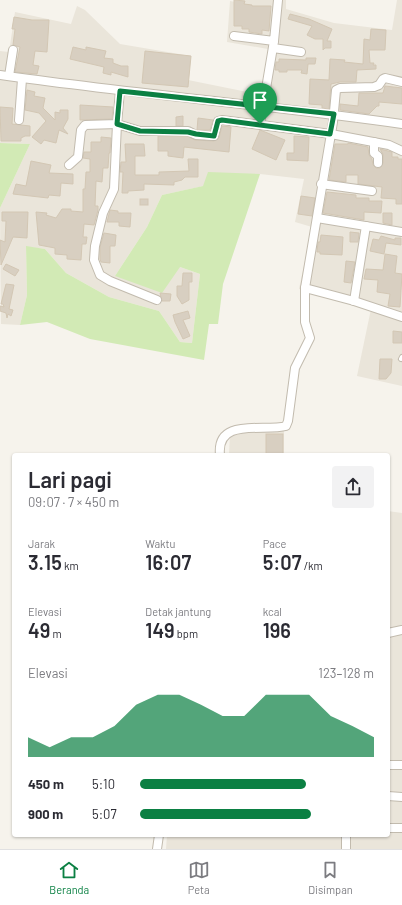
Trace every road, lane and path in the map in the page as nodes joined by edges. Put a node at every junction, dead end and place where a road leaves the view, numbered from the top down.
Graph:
1 (277, 0) edge
2 (234, 36) dead end
3 (273, 45) junction
4 (13, 50) dead end
5 (301, 52) dead end
6 (0, 75) edge
7 (9, 76) junction
8 (22, 79) junction
9 (402, 82) edge
10 (120, 91) junction
11 (264, 107) junction
12 (333, 118) junction
13 (19, 120) dead end
14 (117, 124) junction
15 (260, 124) junction
16 (402, 124) edge
17 (331, 133) junction
18 (374, 142) junction
19 (402, 151) edge
20 (378, 163) dead end
21 (69, 165) dead end
22 (321, 184) junction
23 (372, 191) dead end
24 (317, 218) junction
25 (366, 226) junction
26 (402, 232) edge
27 (305, 288) junction
28 (157, 300) dead end
29 (354, 301) junction
30 (402, 316) edge
31 (220, 453) edge
32 (402, 630) edge
33 (390, 633) edge
34 (390, 765) edge
35 (402, 765) edge
36 (390, 796) edge
37 (402, 797) edge
38 (390, 828) edge
39 (402, 828) edge
40 (159, 837) edge
41 (346, 837) edge
42 (157, 849) edge
43 (346, 849) edge

1 - 3 street
2 - 3 street
3 - 5 street
3 - 11 street
4 - 7 street
6 - 7 street
7 - 8 street
8 - 10 street
8 - 13 street
9 - 12 street
10 - 11 street
10 - 14 street
11 - 12 street
11 - 15 street
12 - 16 street
12 - 17 street
14 - 15 street
14 - 21 street
14 - 28 street
15 - 17 street
17 - 18 street
17 - 22 street
18 - 19 street
18 - 20 street
22 - 23 street
22 - 24 street
24 - 25 street
24 - 27 street
25 - 26 street
25 - 29 street
27 - 29 street
27 - 31 street
29 - 30 street
32 - 33 street
34 - 35 street
36 - 37 street
38 - 39 street
40 - 42 street
41 - 43 street

